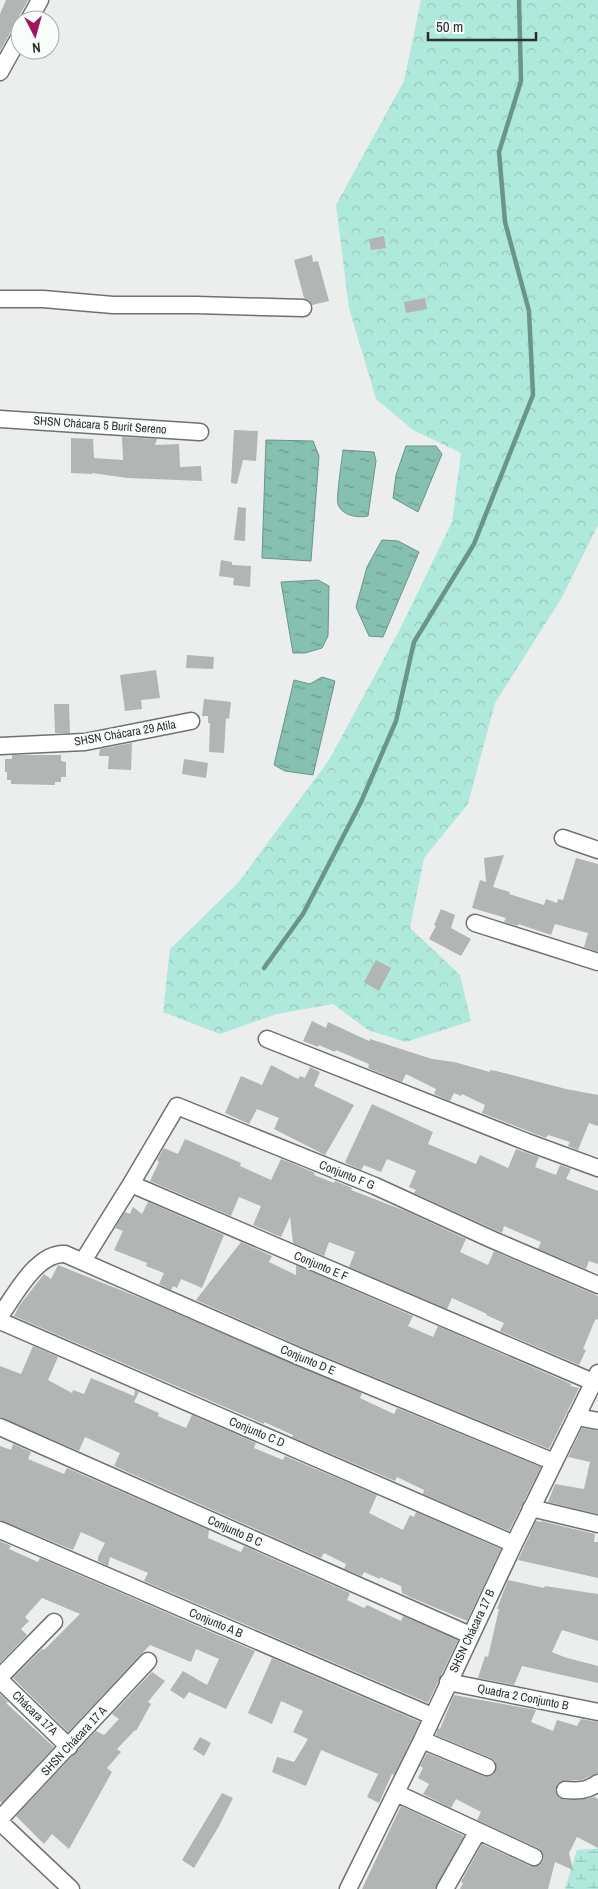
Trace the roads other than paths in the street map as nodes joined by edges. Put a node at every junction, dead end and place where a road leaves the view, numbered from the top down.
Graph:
1 (10, 54) edge
2 (0, 72) edge
3 (0, 299) edge
4 (304, 308) dead end
5 (0, 419) edge
6 (200, 432) dead end
7 (191, 721) dead end
8 (0, 746) edge
9 (564, 838) dead end
10 (598, 850) edge
11 (475, 923) dead end
12 (598, 962) edge
13 (267, 1039) dead end
14 (598, 1168) edge
15 (131, 1184) junction
16 (83, 1261) junction
17 (598, 1285) edge
18 (0, 1316) edge
19 (0, 1321) edge
20 (596, 1378) edge
21 (576, 1417) junction
22 (598, 1421) edge
23 (0, 1427) edge
24 (554, 1462) junction
25 (531, 1508) junction
26 (598, 1524) edge
27 (0, 1530) edge
28 (514, 1544) junction
29 (54, 1622) dead end
30 (470, 1635) junction
31 (148, 1661) dead end
32 (0, 1678) edge
33 (448, 1682) junction
34 (598, 1712) edge
35 (432, 1716) junction
36 (422, 1740) junction
37 (69, 1747) junction
38 (487, 1767) dead end
39 (598, 1783) edge
40 (564, 1790) dead end
41 (396, 1793) junction
42 (0, 1821) edge
43 (478, 1831) junction
44 (534, 1857) dead end
45 (71, 1889) edge
46 (348, 1889) edge
47 (445, 1889) edge

1 - 2 street
3 - 4 street
5 - 6 street, SHSN Chácara 5 Burit Sereno
7 - 8 street, SHSN Chácara 29 Atila
9 - 10 street
11 - 12 street
13 - 14 street
15 - 16 street
15 - 17 street, Conjunto F G
15 - 20 street, Conjunto E F
16 - 18 street, Conjunto D E
16 - 24 street, Conjunto D E
19 - 28 street, Conjunto C D
20 - 21 street, SHSN Chácara 17 B
21 - 22 street
21 - 24 street, SHSN Chácara 17 B
23 - 30 street, Conjunto B C
24 - 25 street, SHSN Chácara 17 B
25 - 26 street
25 - 28 street, SHSN Chácara 17 B
27 - 35 street, Conjunto A B
28 - 30 street, SHSN Chácara 17 B
29 - 32 street, Chácara 17A
30 - 33 street, SHSN Chácara 17 B
31 - 37 street, SHSN Chácara 17 A
32 - 37 street, Chácara 17A
33 - 34 street, Quadra 2 Conjunto B
33 - 35 street, SHSN Chácara 17 B
35 - 36 street, SHSN Chácara 17 B
36 - 38 street
36 - 41 street, SHSN Chácara 17 B
37 - 42 street, SHSN Chácara 17 A
39 - 40 street
41 - 43 street
41 - 46 street, SHSN Chácara 17 B
42 - 45 street
43 - 44 street
43 - 47 street

